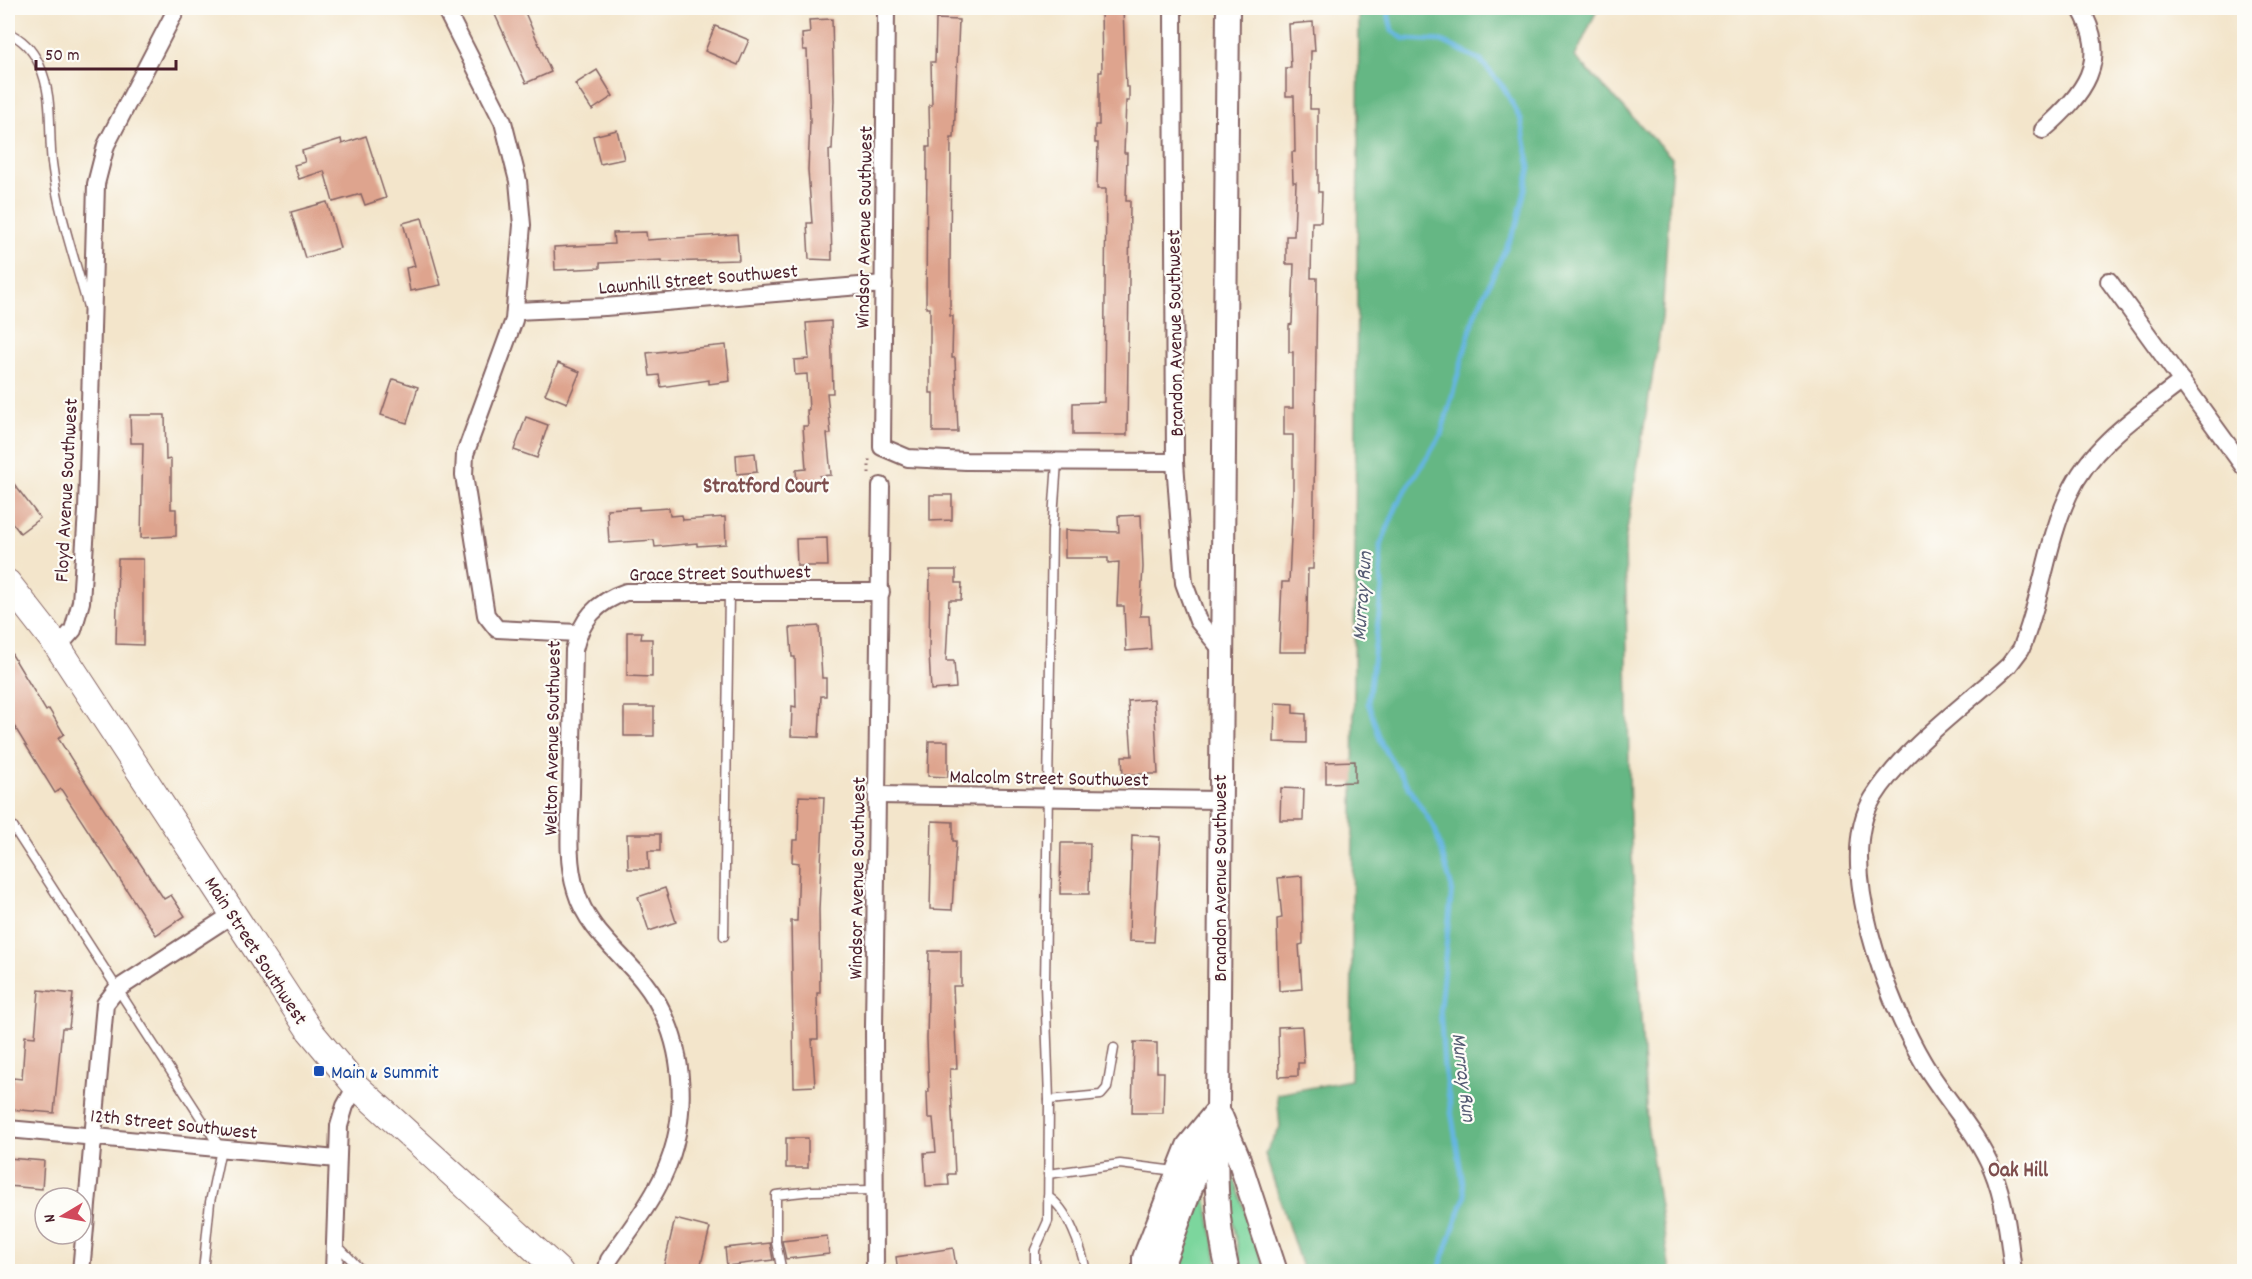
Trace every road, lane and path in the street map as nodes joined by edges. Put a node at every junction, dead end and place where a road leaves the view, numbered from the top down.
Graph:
1 (177, 8) edge
2 (445, 8) edge
3 (886, 8) edge
4 (1173, 8) edge
5 (1228, 8) edge
6 (2080, 8) edge
7 (8, 33) edge
8 (2043, 130) dead end
9 (2109, 281) dead end
10 (884, 284) junction
11 (515, 311) junction
12 (93, 327) junction
13 (2182, 381) junction
14 (1057, 462) junction
15 (1175, 462) junction
16 (2244, 467) edge
17 (880, 486) dead end
18 (8, 583) edge
19 (729, 592) junction
20 (880, 592) junction
21 (578, 633) junction
22 (58, 647) junction
23 (1220, 648) junction
24 (878, 795) junction
25 (1047, 798) junction
26 (1220, 800) junction
27 (10, 824) edge
28 (8, 837) edge
29 (233, 914) junction
30 (724, 936) dead end
31 (116, 990) junction
32 (1114, 1048) dead end
33 (356, 1086) junction
34 (1049, 1100) junction
35 (1218, 1109) junction
36 (8, 1129) edge
37 (93, 1136) junction
38 (221, 1149) junction
39 (337, 1159) junction
40 (1178, 1172) junction
41 (1048, 1174) junction
42 (875, 1190) junction
43 (1048, 1197) junction
44 (334, 1242) junction
45 (81, 1272) edge
46 (203, 1272) edge
47 (334, 1272) edge
48 (363, 1272) edge
49 (560, 1272) edge
50 (606, 1272) edge
51 (782, 1272) edge
52 (875, 1272) edge
53 (1035, 1272) edge
54 (1086, 1272) edge
55 (1144, 1272) edge
56 (1157, 1272) edge
57 (1228, 1272) edge
58 (1276, 1272) edge
59 (2013, 1272) edge

1 - 12 street
2 - 11 street, Welton Avenue Southwest
3 - 10 street, Windsor Avenue Southwest
4 - 15 street, Brandon Avenue Southwest
5 - 23 main road, Brandon Avenue Southwest
6 - 8 street
7 - 12 lane
9 - 13 street
10 - 11 street, Lawnhill Street Southwest
10 - 14 street, Windsor Avenue Southwest
11 - 21 street, Welton Avenue Southwest
12 - 22 street, Floyd Avenue Southwest
13 - 16 street
13 - 59 street
14 - 15 street
14 - 25 lane
15 - 23 street, Brandon Avenue Southwest
17 - 20 street, Windsor Avenue Southwest
18 - 22 main road, Main Street Southwest
19 - 20 street, Grace Street Southwest
19 - 21 street, Grace Street Southwest
19 - 30 lane
20 - 24 street, Windsor Avenue Southwest
21 - 50 street, Welton Avenue Southwest
22 - 29 main road, Main Street Southwest
23 - 26 main road, Brandon Avenue Southwest
24 - 25 street, Malcolm Street Southwest
24 - 42 street, Windsor Avenue Southwest
25 - 26 street, Malcolm Street Southwest
25 - 34 lane
26 - 35 main road, Brandon Avenue Southwest
27 - 28 lane
27 - 31 lane
29 - 31 street
29 - 33 main road, Main Street Southwest
31 - 37 street
31 - 38 lane
32 - 34 lane
33 - 39 street
33 - 49 main road, Main Street Southwest
34 - 41 lane
35 - 40 main road
35 - 56 main road
35 - 57 main road, Brandon Avenue Southwest
35 - 58 main road, Brandon Avenue Southwest
36 - 37 street, 12th Street Southwest
37 - 38 street, 12th Street Southwest
37 - 45 street
38 - 39 street, 12th Street Southwest
38 - 46 lane
39 - 44 street
40 - 41 lane
40 - 55 main road
41 - 43 lane
42 - 51 lane
42 - 52 street, Windsor Avenue Southwest
43 - 53 lane
43 - 54 lane
44 - 47 street
44 - 48 lane

